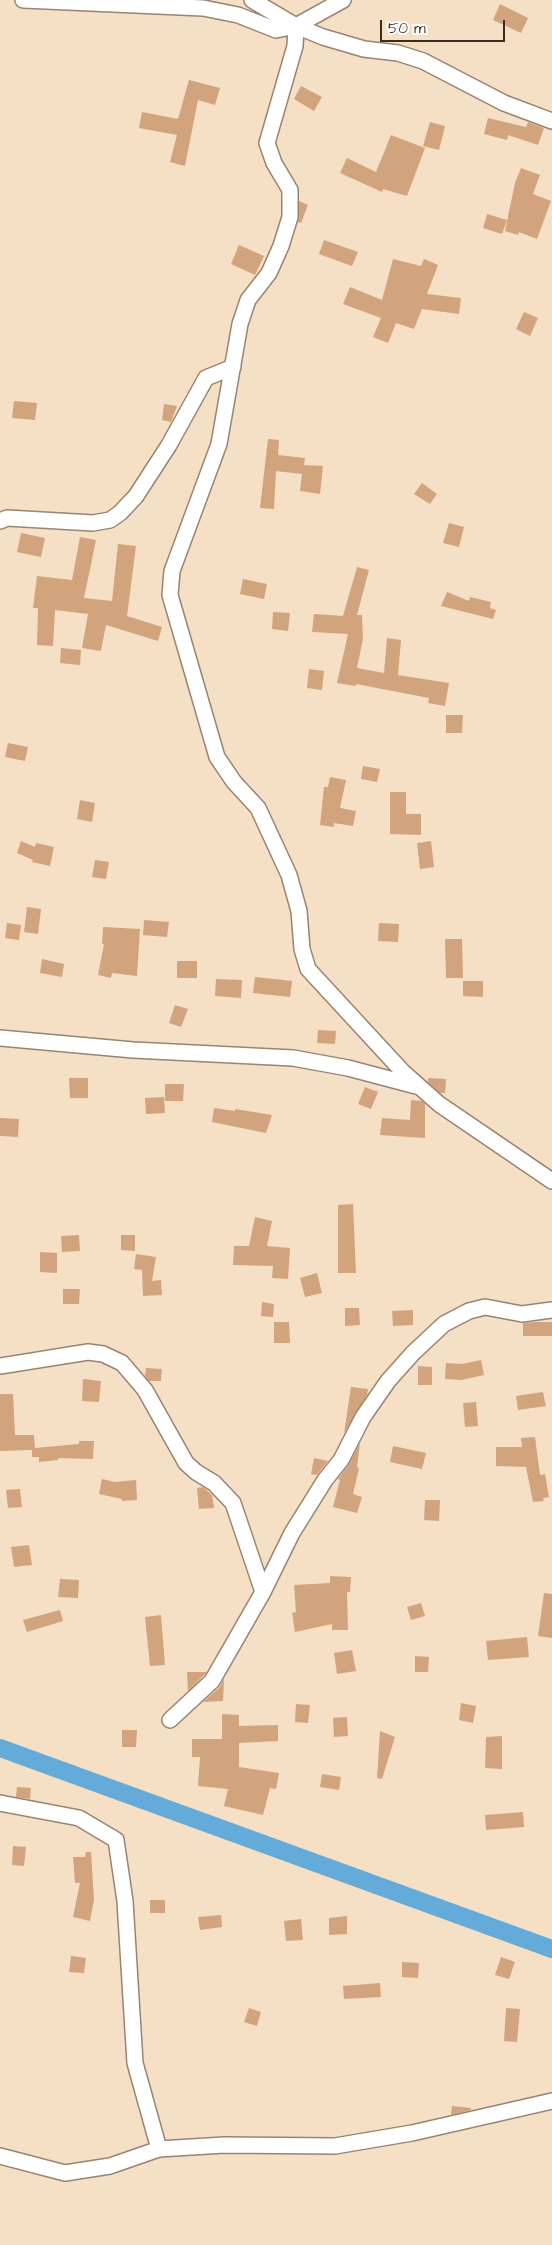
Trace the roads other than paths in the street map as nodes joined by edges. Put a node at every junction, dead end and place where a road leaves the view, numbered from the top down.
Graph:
1 (23, 0) edge
2 (252, 0) edge
3 (343, 0) edge
4 (296, 26) junction
5 (552, 122) edge
6 (233, 367) junction
7 (0, 521) edge
8 (0, 1038) edge
9 (420, 1087) junction
10 (552, 1181) edge
11 (552, 1310) edge
12 (0, 1366) edge
13 (263, 1592) junction
14 (170, 1720) dead end
15 (0, 1803) edge
16 (552, 2101) edge
17 (159, 2149) junction
18 (0, 2156) edge

1 - 4 street
2 - 4 street
3 - 4 street
4 - 5 street
4 - 6 street
6 - 7 street
6 - 9 street
8 - 9 street
9 - 10 street
11 - 13 street
12 - 13 street
13 - 14 street
15 - 17 street
16 - 17 street
17 - 18 street

